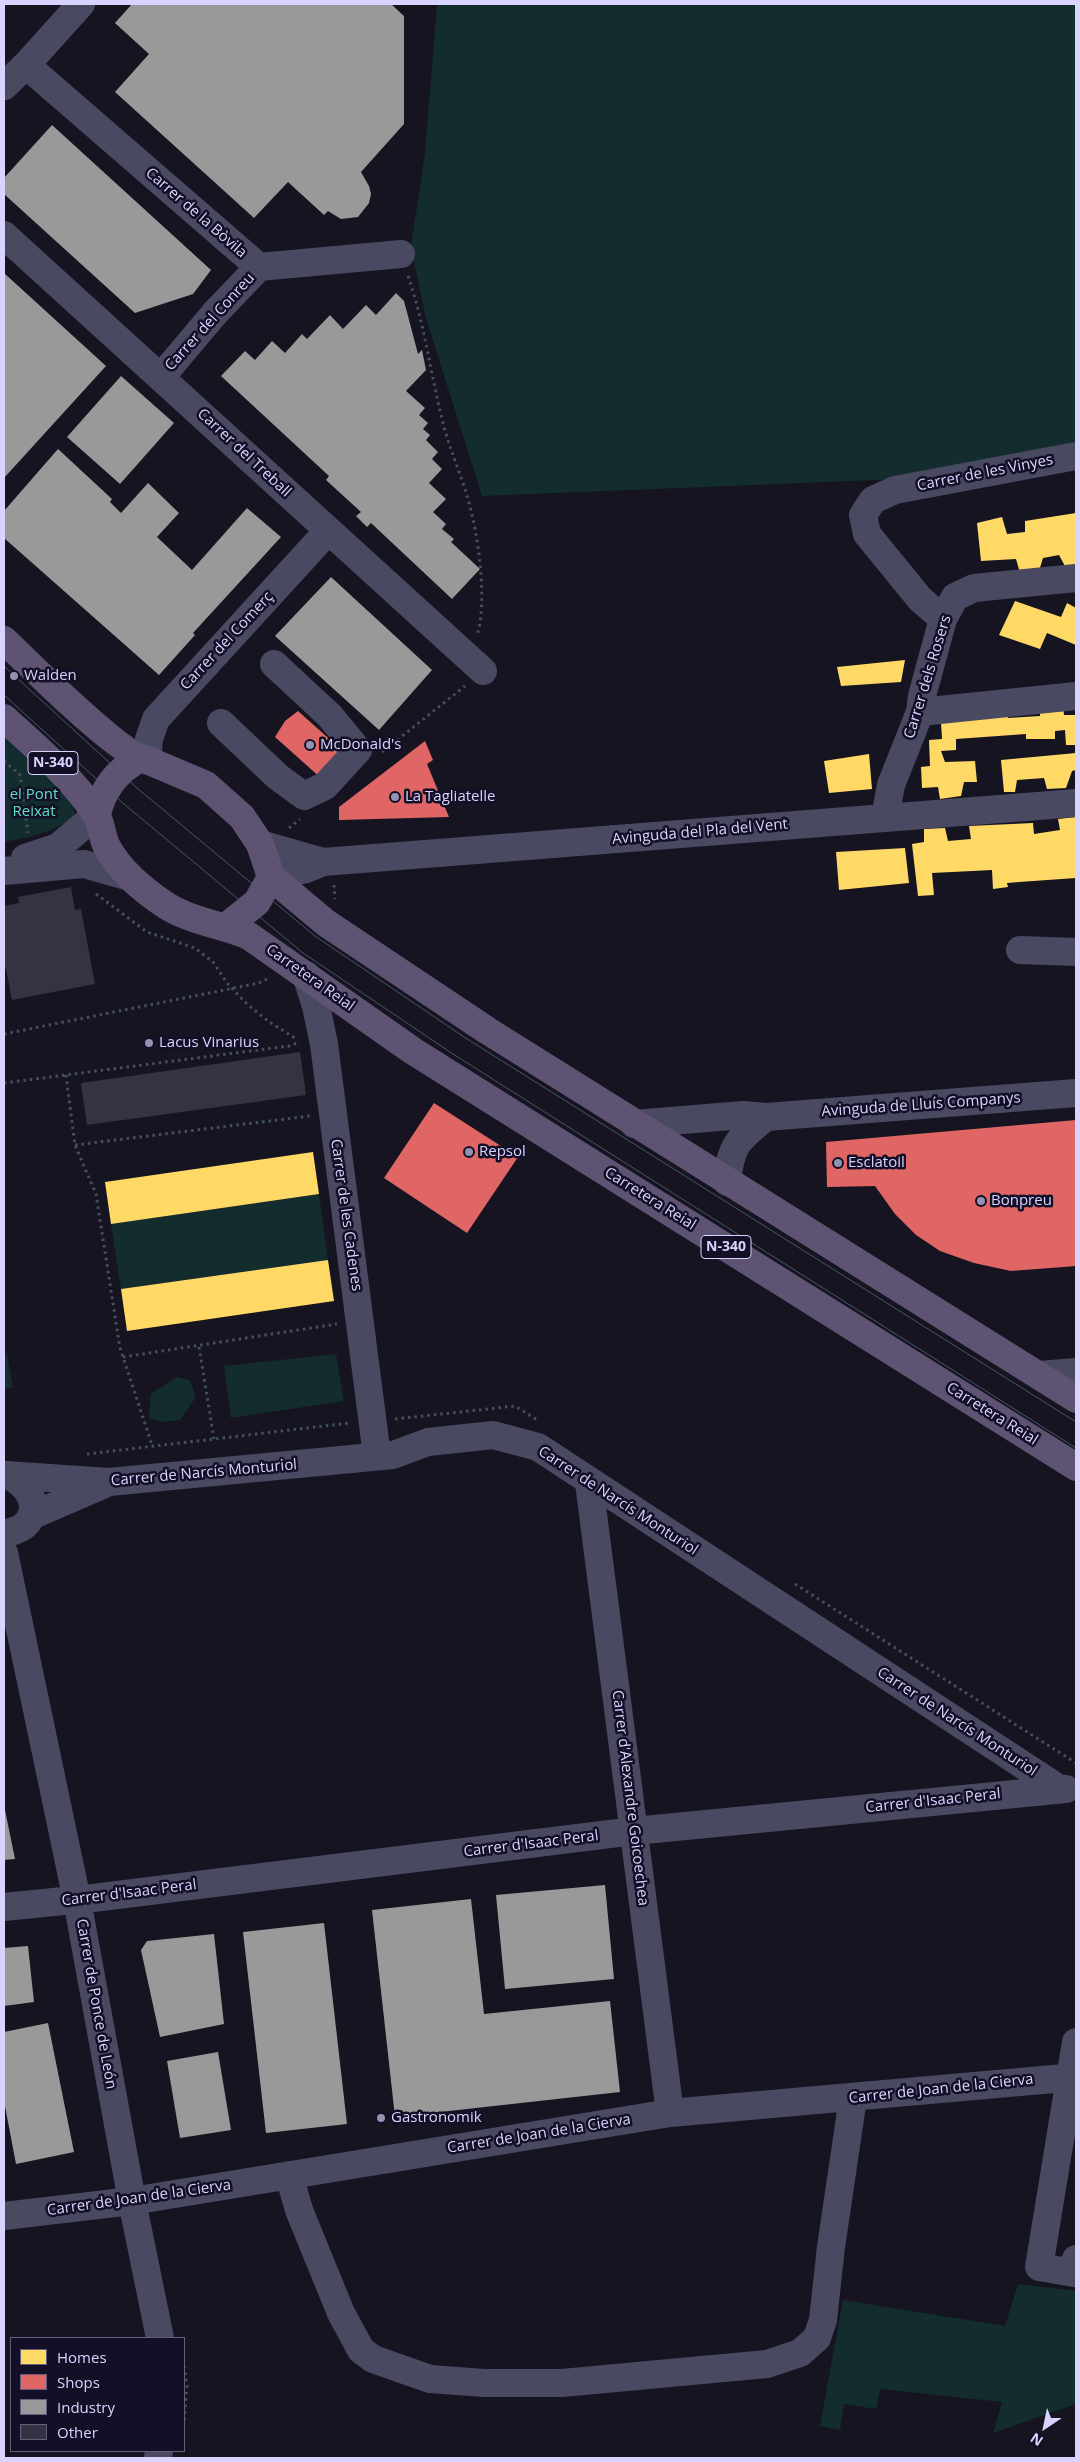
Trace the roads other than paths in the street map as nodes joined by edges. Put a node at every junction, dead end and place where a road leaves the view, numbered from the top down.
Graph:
1 (81, 4) edge
2 (26, 65) junction
3 (4, 86) edge
4 (4, 235) edge
5 (400, 254) road end
6 (259, 267) junction
7 (161, 377) junction
8 (1076, 456) edge
9 (328, 531) junction
10 (1076, 578) edge
11 (943, 619) junction
12 (4, 640) edge
13 (274, 664) dead end
14 (476, 665) road end
15 (1076, 696) edge
16 (920, 712) junction
17 (4, 718) edge
18 (221, 723) dead end
19 (143, 760) junction
20 (1076, 803) edge
21 (97, 814) junction
22 (885, 818) junction
23 (260, 844) junction
24 (4, 863) edge
25 (314, 866) junction
26 (4, 871) edge
27 (130, 877) junction
28 (271, 877) junction
29 (308, 909) junction
30 (226, 926) junction
31 (1020, 950) dead end
32 (1076, 952) edge
33 (300, 970) junction
34 (1076, 1093) edge
35 (766, 1117) junction
36 (634, 1124) junction
37 (727, 1182) junction
38 (1076, 1372) edge
39 (1039, 1375) junction
40 (1076, 1399) edge
41 (378, 1456) junction
42 (1076, 1467) edge
43 (5, 1475) edge
44 (109, 1482) junction
45 (589, 1483) junction
46 (31, 1516) junction
47 (4, 1534) edge
48 (4, 1553) edge
49 (1067, 1789) edge
50 (634, 1831) junction
51 (77, 1900) junction
52 (4, 1907) edge
53 (1076, 2042) edge
54 (1074, 2077) edge
55 (853, 2098) junction
56 (670, 2113) junction
57 (289, 2175) junction
58 (132, 2201) junction
59 (4, 2216) edge
60 (1076, 2259) edge
61 (160, 2337) edge

1 - 2 street
2 - 3 street
2 - 6 street, Carrer de la Bòvila
4 - 7 street, Carrer del Treball
5 - 6 street, Carrer de la Bòvila
6 - 7 street, Carrer del Conreu
7 - 9 street, Carrer del Treball
8 - 11 street, Carrer de les Vinyes
9 - 14 street, Carrer del Treball
9 - 19 street, Carrer del Comerç
10 - 11 street, Carrer dels Rosers
11 - 16 street, Carrer dels Rosers
12 - 19 main road
13 - 18 street
15 - 16 street
16 - 22 street, Carrer dels Rosers
17 - 21 main road, Carretera Reial / N-340
19 - 21 main road
19 - 23 main road
20 - 22 street, Avinguda del Pla del Vent
21 - 24 street
21 - 27 main road, Carretera Reial / N-340
22 - 25 street, Avinguda del Pla del Vent
23 - 25 street, Avinguda del Pla del Vent
23 - 28 main road
25 - 28 street, Avinguda del Pla del Vent
25 - 29 street
26 - 27 street
27 - 30 main road, Carretera Reial / N-340
28 - 29 main road
28 - 30 main road
29 - 36 main road
30 - 33 main road, Carretera Reial / N-340
31 - 32 street
33 - 41 street, Carrer de les Cadenes
33 - 42 main road, Carretera Reial / N-340
34 - 35 street, Avinguda de Lluís Companys
35 - 36 street, Avinguda de Lluís Companys
35 - 37 street
36 - 37 main road
37 - 39 main road
38 - 39 street
39 - 40 main road
41 - 44 street, Carrer de Narcís Monturiol
41 - 45 street, Carrer de Narcís Monturiol
43 - 44 street, Carrer de Narcís Monturiol
43 - 46 street
44 - 46 street
45 - 49 street, Carrer de Narcís Monturiol
45 - 50 street, Carrer d'Alexandre Goicoechea
46 - 47 street
48 - 51 street, Carrer de Ponce de León
49 - 50 street, Carrer d'Isaac Peral
50 - 51 street, Carrer d'Isaac Peral
50 - 56 street, Carrer d'Alexandre Goicoechea
51 - 52 street, Carrer d'Isaac Peral
51 - 58 street, Carrer de Ponce de León
53 - 54 street
54 - 55 street, Carrer de Joan de la Cierva
54 - 60 street
55 - 56 street, Carrer de Joan de la Cierva
55 - 57 street
56 - 57 street, Carrer de Joan de la Cierva
57 - 58 street, Carrer de Joan de la Cierva
58 - 59 street, Carrer de Joan de la Cierva
58 - 61 street, Carrer de Ponce de León

